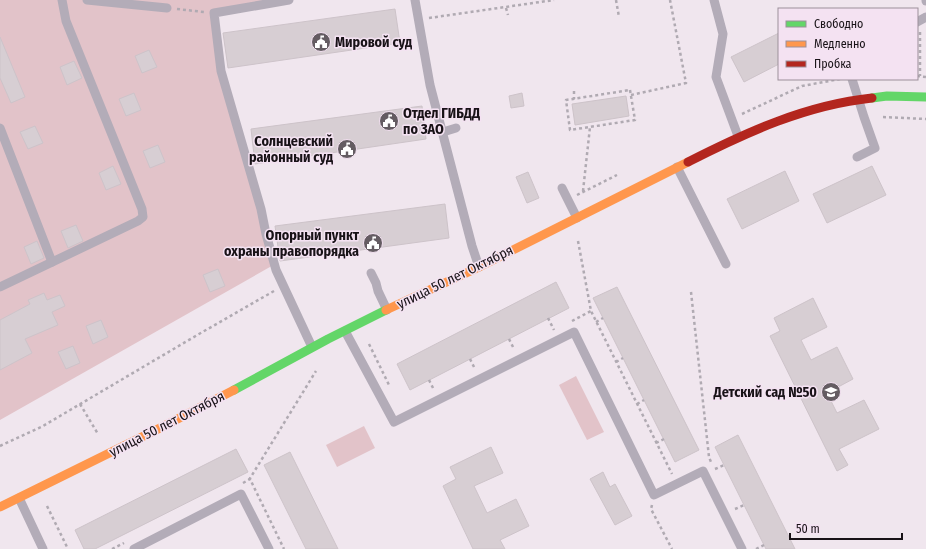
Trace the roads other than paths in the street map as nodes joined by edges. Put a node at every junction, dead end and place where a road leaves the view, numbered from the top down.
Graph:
1 (62, 0) edge
2 (87, 0) edge
3 (289, 0) edge
4 (416, 0) edge
5 (714, 0) edge
6 (167, 8) road end
7 (852, 80) edge
8 (926, 97) edge
9 (858, 98) junction
10 (0, 128) edge
11 (456, 128) dead end
12 (443, 132) junction
13 (738, 136) junction
14 (857, 157) dead end
15 (677, 167) junction
16 (562, 188) dead end
17 (577, 218) junction
18 (52, 262) junction
19 (726, 264) dead end
20 (479, 267) junction
21 (371, 273) dead end
22 (0, 287) edge
23 (387, 310) junction
24 (345, 331) junction
25 (312, 347) junction
26 (19, 498) junction
27 (1, 505) edge
28 (43, 549) edge
29 (134, 549) edge
30 (269, 549) edge
31 (742, 549) edge

1 - 18 lane
2 - 6 lane
3 - 25 lane
4 - 12 lane
5 - 13 lane
7 - 9 lane
8 - 9 street, улица 50 лет Октября
9 - 13 street, улица 50 лет Октября
9 - 14 lane
10 - 18 lane
11 - 12 lane
12 - 20 lane
13 - 15 street, улица 50 лет Октября
15 - 17 street, улица 50 лет Октября
15 - 19 lane
16 - 17 lane
17 - 20 street, улица 50 лет Октября
18 - 22 lane
20 - 23 street, улица 50 лет Октября
21 - 23 lane
23 - 24 street, улица 50 лет Октября
24 - 25 street, улица 50 лет Октября
24 - 31 lane
25 - 26 street, улица 50 лет Октября
26 - 27 street, улица 50 лет Октября
26 - 28 lane
29 - 30 lane

